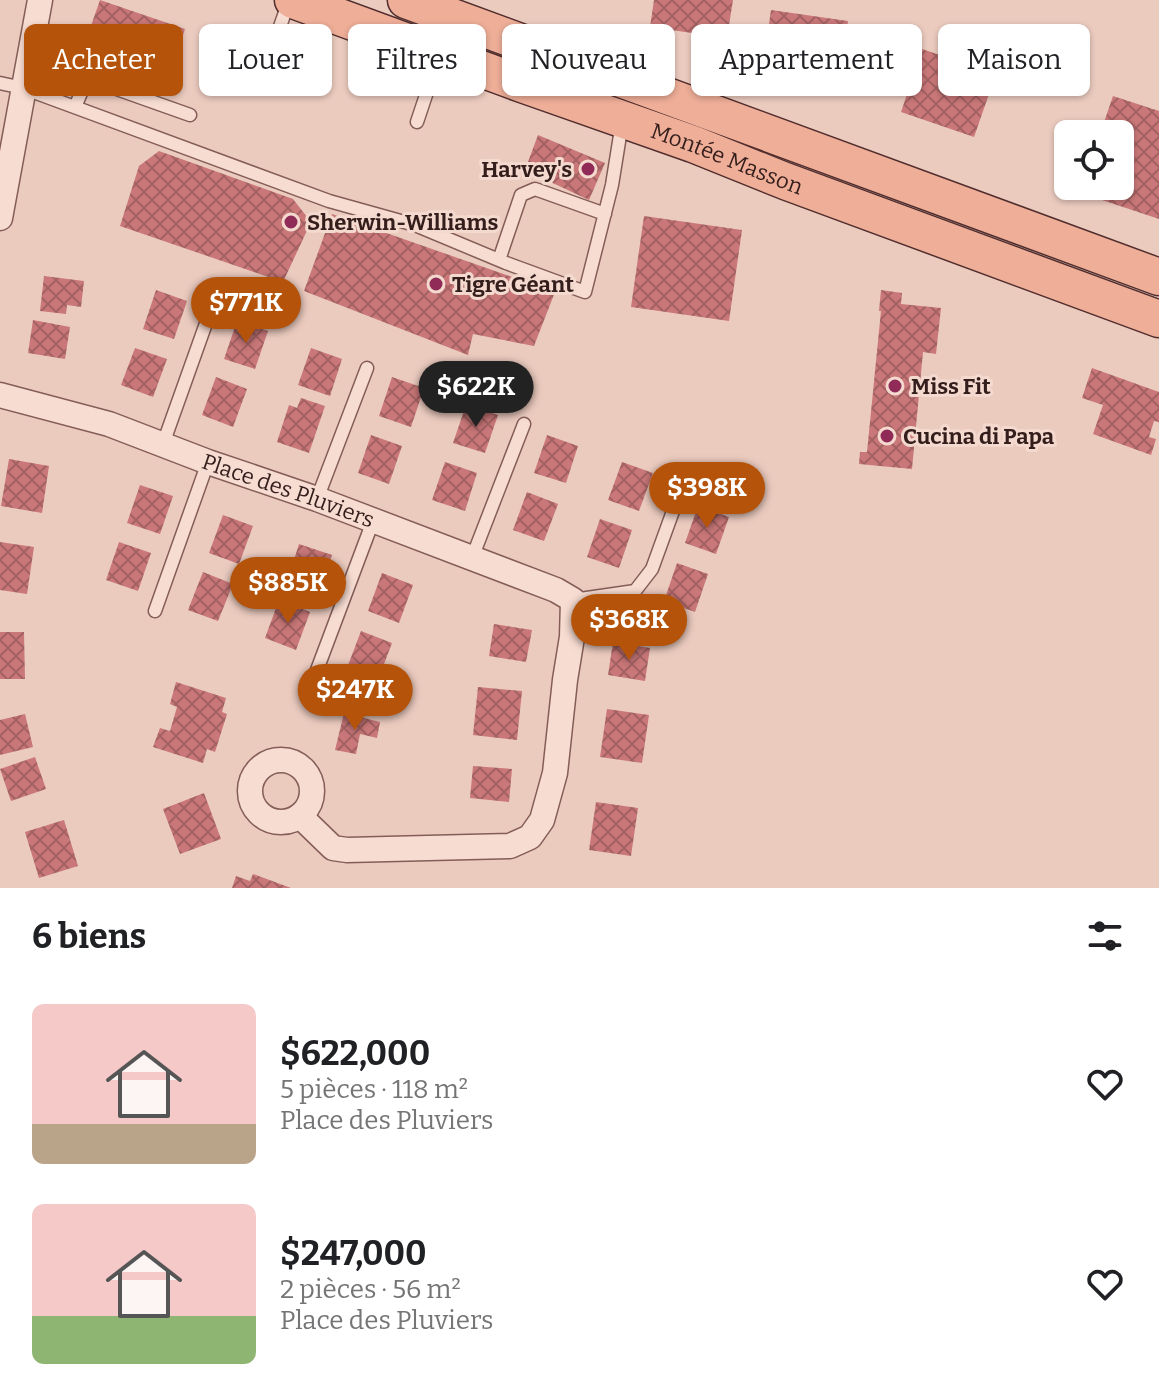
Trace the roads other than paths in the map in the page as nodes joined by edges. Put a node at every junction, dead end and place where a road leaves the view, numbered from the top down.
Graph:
1 (40, 0) edge
2 (291, 0) edge
3 (406, 0) edge
4 (282, 24) edge
5 (358, 24) edge
6 (486, 70) edge
7 (12, 86) edge
8 (426, 96) edge
9 (75, 107) junction
10 (190, 115) dead end
11 (622, 120) junction
12 (417, 122) dead end
13 (605, 214) junction
14 (0, 218) edge
15 (499, 260) junction
16 (1159, 277) edge
17 (214, 301) dead end
18 (1159, 319) edge
19 (367, 368) dead end
20 (0, 395) edge
21 (524, 424) dead end
22 (163, 444) junction
23 (208, 462) junction
24 (685, 478) dead end
25 (317, 499) junction
26 (373, 521) junction
27 (472, 558) junction
28 (573, 600) junction
29 (155, 611) dead end
30 (317, 670) dead end
31 (300, 816) dead end

1 - 7 street
2 - 4 lane
2 - 5 main road, Montée Masson
3 - 16 main road, Montée Masson
6 - 11 main road, Montée Masson
7 - 9 lane
7 - 14 street
8 - 12 lane
9 - 10 lane
9 - 15 lane
11 - 13 lane
11 - 18 main road, Montée Masson
13 - 15 lane
13 - 15 lane
17 - 22 lane
19 - 25 lane
20 - 22 street, Place des Pluviers
21 - 27 lane
22 - 23 street, Place des Pluviers
23 - 25 street, Place des Pluviers
23 - 29 lane
24 - 28 lane
25 - 26 street, Place des Pluviers
26 - 27 street, Place des Pluviers
26 - 30 lane
27 - 28 street, Place des Pluviers
28 - 31 street

